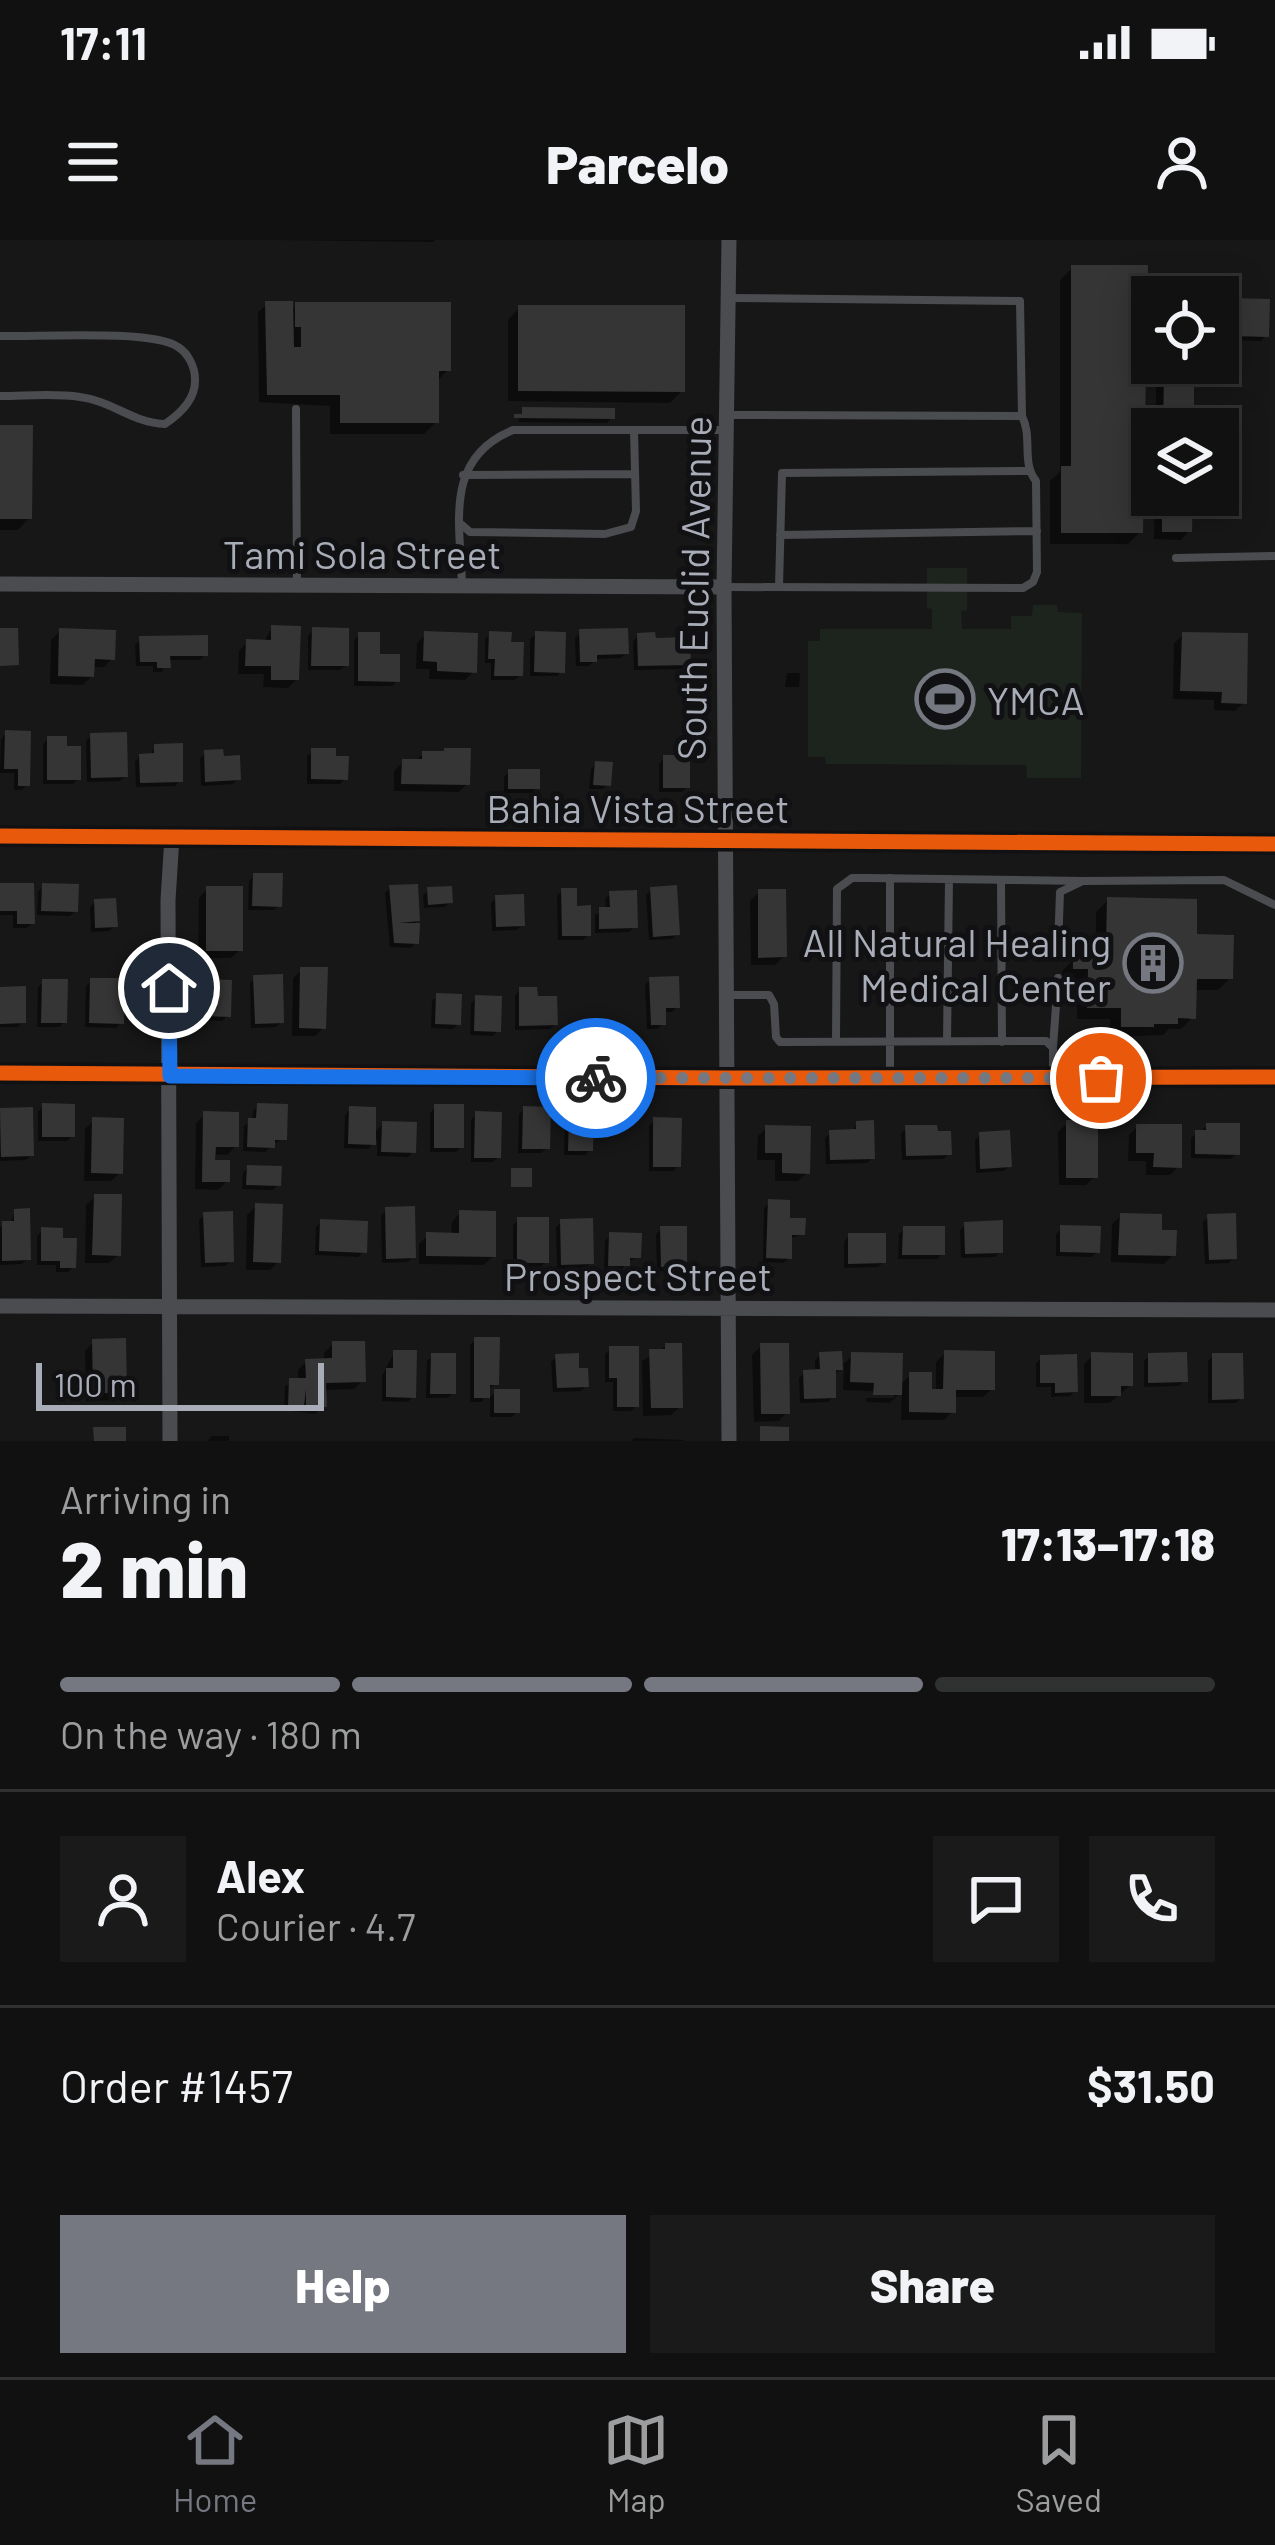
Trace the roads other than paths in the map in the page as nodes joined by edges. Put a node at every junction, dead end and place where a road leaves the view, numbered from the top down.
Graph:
1 (729, 240) edge
2 (730, 298) junction
3 (0, 336) edge
4 (0, 396) edge
5 (296, 410) dead end
6 (1022, 416) junction
7 (728, 422) junction
8 (634, 430) junction
9 (1028, 470) junction
10 (635, 474) junction
11 (463, 475) junction
12 (460, 524) junction
13 (1037, 531) junction
14 (780, 535) junction
15 (1275, 556) edge
16 (1176, 558) dead end
17 (0, 584) edge
18 (297, 586) junction
19 (462, 587) junction
20 (724, 587) junction
21 (779, 587) junction
22 (0, 836) edge
23 (172, 837) junction
24 (724, 840) junction
25 (1275, 844) edge
26 (890, 878) junction
27 (949, 879) junction
28 (1001, 880) junction
29 (1083, 880) junction
30 (1275, 905) edge
31 (1058, 949) dead end
32 (1058, 978) dead end
33 (729, 995) junction
34 (836, 1042) junction
35 (890, 1042) junction
36 (947, 1042) junction
37 (1002, 1042) junction
38 (1053, 1048) junction
39 (0, 1073) edge
40 (170, 1076) junction
41 (1275, 1077) edge
42 (728, 1078) junction
43 (890, 1078) junction
44 (1054, 1078) junction
45 (0, 1306) edge
46 (170, 1308) junction
47 (729, 1308) junction
48 (1275, 1310) edge
49 (170, 1441) edge
50 (729, 1441) edge

1 - 2 street, South Euclid Avenue
2 - 6 lane
2 - 7 street, South Euclid Avenue
3 - 4 lane
5 - 18 lane
6 - 7 lane
6 - 9 lane
7 - 8 lane
7 - 20 street, South Euclid Avenue
8 - 10 lane
8 - 11 lane
9 - 13 lane
9 - 14 lane
10 - 11 lane
10 - 12 lane
11 - 12 lane
12 - 19 lane
13 - 14 lane
13 - 21 lane
14 - 21 lane
15 - 16 lane
17 - 18 street, Tami Sola Street
18 - 19 street, Tami Sola Street
19 - 20 street, Tami Sola Street
20 - 21 lane
20 - 24 street, South Euclid Avenue
22 - 23 street, Bahia Vista Street
23 - 24 street, Bahia Vista Street
23 - 40 street
24 - 25 street, Bahia Vista Street
24 - 33 street, South Euclid Avenue
26 - 27 lane
26 - 34 lane
26 - 35 lane
27 - 28 lane
27 - 36 lane
28 - 29 lane
28 - 37 lane
29 - 30 lane
29 - 31 lane
32 - 38 lane
33 - 34 lane
33 - 42 street, South Euclid Avenue
34 - 35 lane
35 - 36 lane
35 - 43 lane
36 - 37 lane
37 - 38 lane
38 - 44 lane
39 - 40 street
40 - 42 street
40 - 46 street
41 - 44 street
42 - 43 street
42 - 47 street, South Euclid Avenue
43 - 44 street
45 - 46 street, Prospect Street
46 - 47 street, Prospect Street
46 - 49 street
47 - 48 street, Prospect Street
47 - 50 street, South Euclid Avenue

